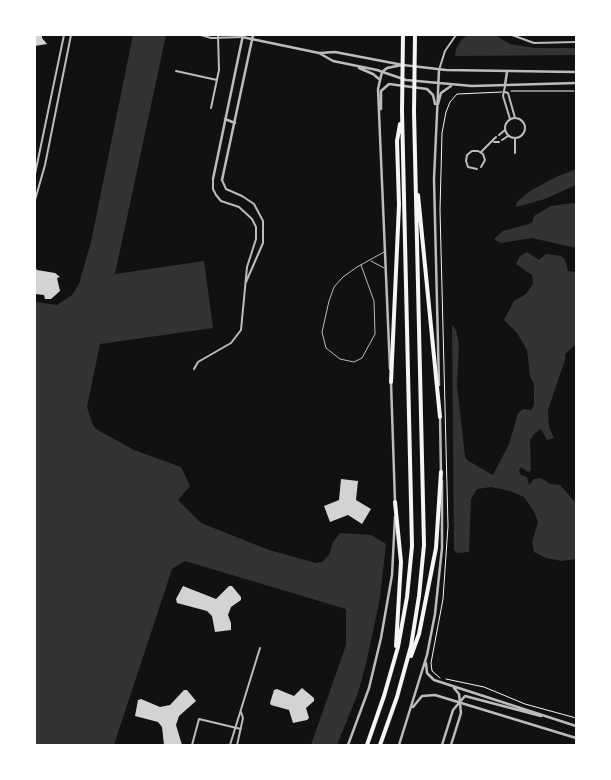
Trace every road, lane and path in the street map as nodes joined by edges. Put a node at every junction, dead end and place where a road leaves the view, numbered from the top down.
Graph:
1 (64, 35) edge
2 (71, 35) edge
3 (201, 35) edge
4 (218, 35) edge
5 (253, 35) edge
6 (403, 35) edge
7 (415, 35) edge
8 (456, 35) edge
9 (512, 35) edge
10 (241, 36) edge
11 (217, 39) junction
12 (252, 39) junction
13 (576, 42) edge
14 (319, 53) junction
15 (353, 65) junction
16 (403, 65) junction
17 (439, 70) junction
18 (176, 71) dead end
19 (382, 72) junction
20 (507, 72) junction
21 (576, 72) edge
22 (379, 79) junction
23 (217, 80) junction
24 (437, 83) junction
25 (576, 83) edge
26 (452, 85) junction
27 (505, 85) junction
28 (512, 91) dead end
29 (574, 91) dead end
30 (495, 92) dead end
31 (505, 92) junction
32 (211, 108) dead end
33 (402, 112) junction
34 (436, 113) junction
35 (380, 118) junction
36 (515, 118) junction
37 (225, 119) junction
38 (510, 119) junction
39 (235, 123) junction
40 (505, 130) junction
41 (508, 136) junction
42 (515, 138) junction
43 (494, 142) junction
44 (481, 152) junction
45 (515, 153) dead end
46 (481, 167) dead end
47 (477, 169) dead end
48 (35, 174) edge
49 (212, 179) joint
50 (222, 180) joint
51 (416, 180) junction
52 (35, 200) edge
53 (384, 252) junction
54 (370, 260) junction
55 (361, 265) junction
56 (385, 269) junction
57 (245, 284) junction
58 (194, 369) dead end
59 (391, 382) junction
60 (440, 417) junction
61 (441, 472) junction
62 (395, 502) junction
63 (260, 648) dead end
64 (427, 654) junction
65 (395, 659) junction
66 (404, 672) junction
67 (452, 687) junction
68 (459, 703) junction
69 (241, 712) junction
70 (410, 713) junction
71 (546, 717) junction
72 (576, 718) edge
73 (576, 726) edge
74 (234, 727) junction
75 (241, 729) junction
76 (576, 738) edge
77 (192, 745) edge
78 (230, 745) edge
79 (237, 745) edge
80 (348, 745) edge
81 (367, 745) edge
82 (380, 745) edge
83 (399, 745) edge
84 (442, 745) edge
85 (451, 745) edge

1 - 48 street
2 - 52 street
3 - 11 street
4 - 11 street
5 - 12 street
6 - 33 highway
7 - 51 highway
8 - 17 street
9 - 13 street
10 - 11 street
10 - 12 street
10 - 37 street
11 - 23 street
12 - 14 street
12 - 39 street
14 - 15 street
14 - 16 street
15 - 19 street
15 - 22 street
16 - 17 street
16 - 19 street
17 - 20 street
17 - 24 street
18 - 23 street
19 - 22 street
19 - 24 street
20 - 21 street
20 - 27 street
22 - 35 street
23 - 32 street
24 - 26 street
24 - 34 street
25 - 27 street
26 - 27 street
26 - 34 street
27 - 31 street
28 - 29 path
30 - 72 path
31 - 36 street
31 - 38 street
33 - 59 highway
33 - 65 highway
34 - 35 street
34 - 60 street
35 - 53 street
36 - 38 street
36 - 42 street
37 - 39 street
37 - 49 street
38 - 40 street
39 - 50 street
40 - 41 street
40 - 43 street
41 - 42 street
41 - 43 street
42 - 45 street
43 - 44 street
44 - 46 street
44 - 47 street
49 - 57 street
50 - 57 street
51 - 60 highway
51 - 66 highway
53 - 54 lane
53 - 56 street
54 - 55 lane
54 - 56 lane
55 - 55 lane
56 - 59 street
57 - 58 street
59 - 62 street
60 - 61 street
61 - 64 street
61 - 66 highway
62 - 65 highway
62 - 80 street
63 - 69 street
64 - 67 street
64 - 70 street
65 - 81 highway
66 - 82 highway
67 - 68 street
67 - 71 street
68 - 70 street
68 - 71 street
68 - 76 street
68 - 84 street
68 - 85 street
69 - 74 street
69 - 75 street
70 - 83 street
71 - 73 street
74 - 75 street
74 - 77 street
74 - 78 street
75 - 79 street

